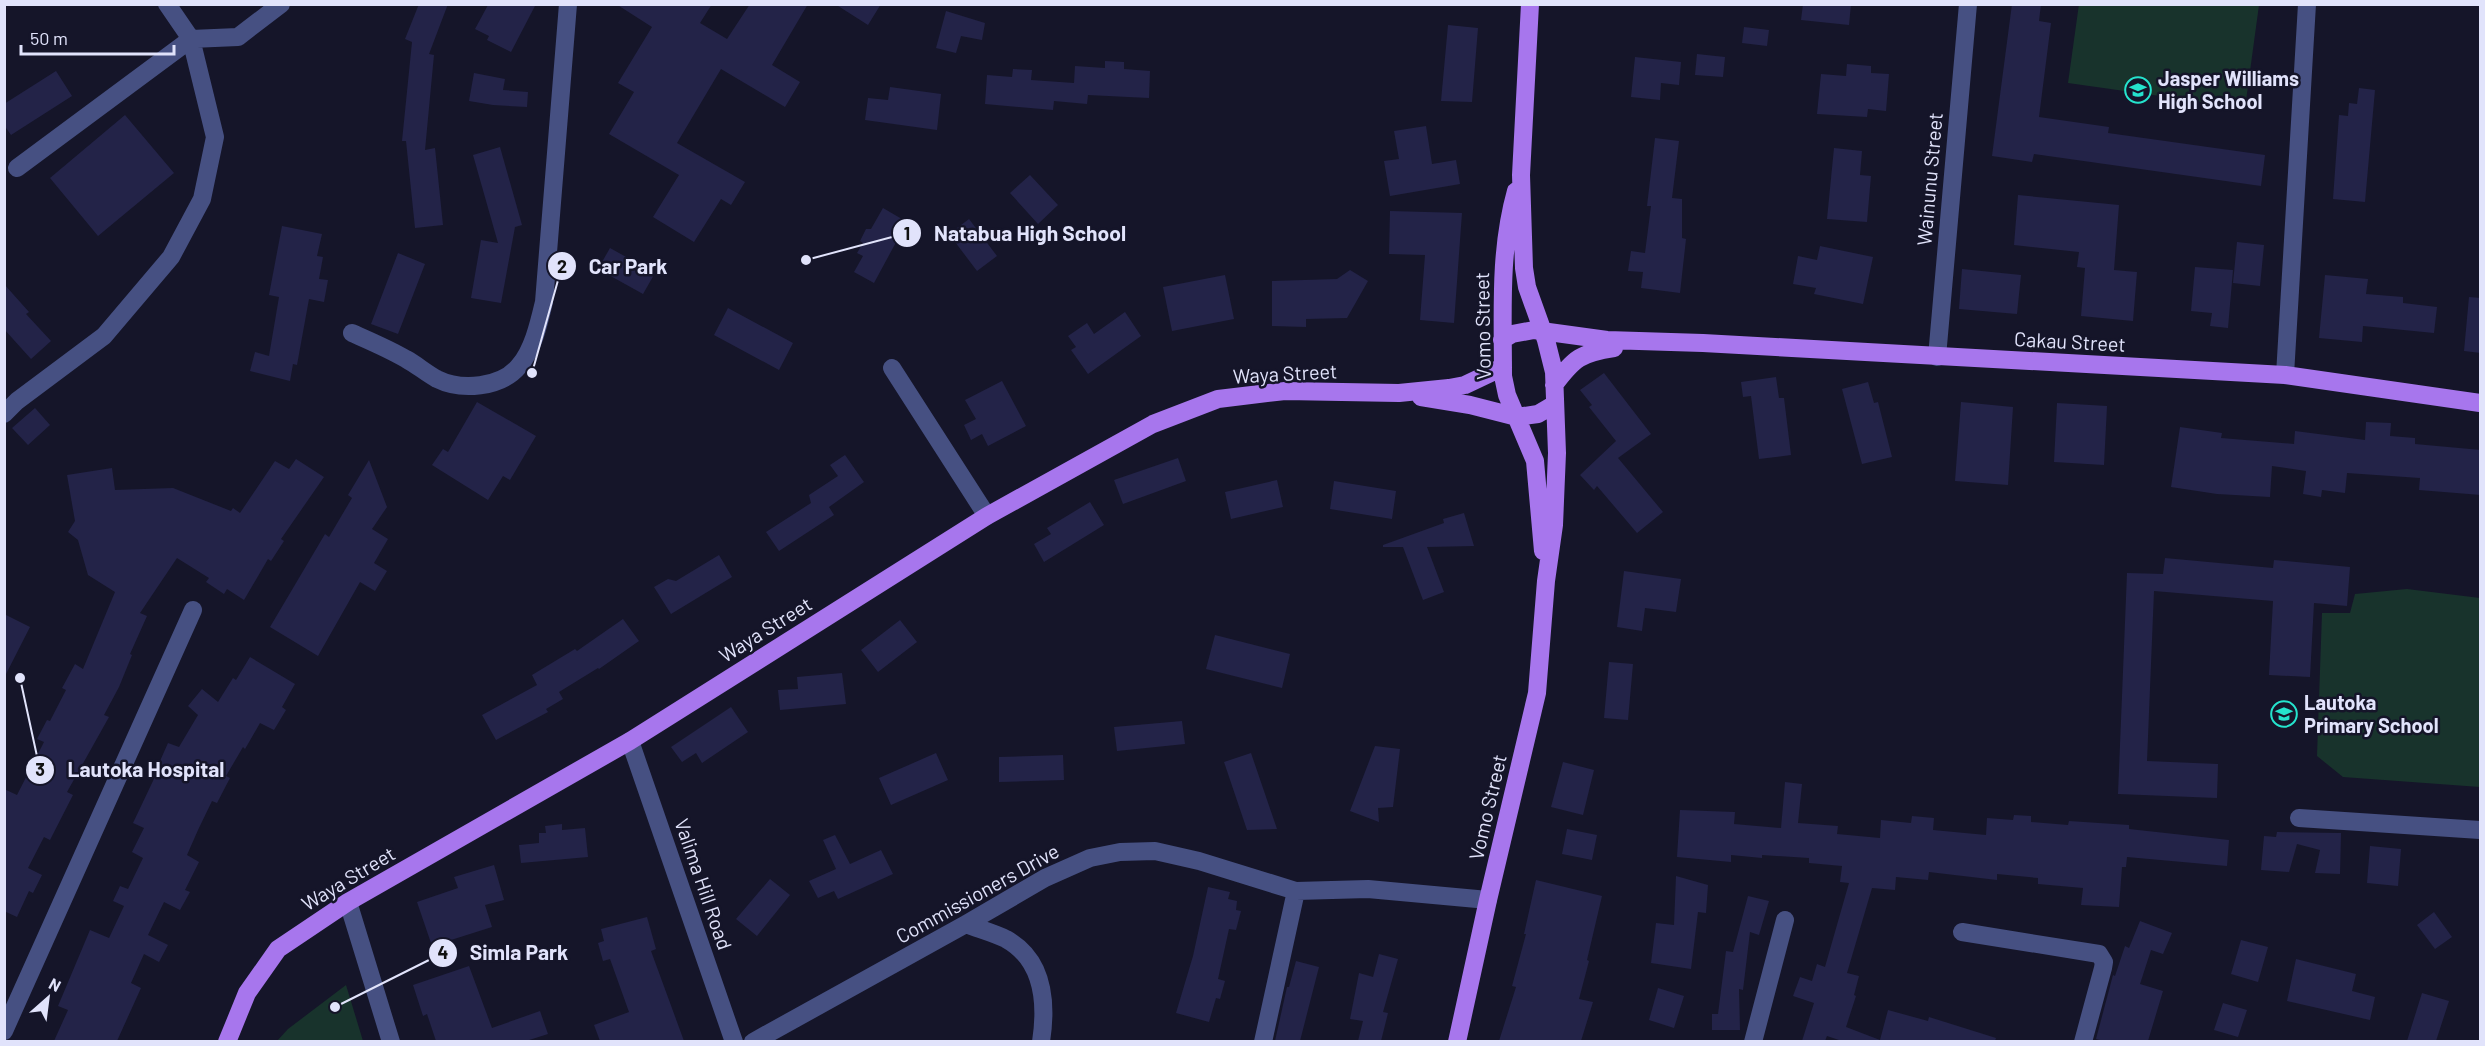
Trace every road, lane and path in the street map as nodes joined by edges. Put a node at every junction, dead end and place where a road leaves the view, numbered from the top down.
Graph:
1 (166, 4) edge
2 (281, 4) edge
3 (568, 4) edge
4 (1530, 4) edge
5 (1968, 4) edge
6 (2307, 4) edge
7 (191, 39) junction
8 (17, 168) dead end
9 (1521, 175) junction
10 (1543, 330) junction
11 (352, 333) dead end
12 (1503, 340) junction
13 (1654, 343) junction
14 (1937, 357) junction
15 (892, 368) dead end
16 (1503, 368) junction
17 (2285, 375) junction
18 (1554, 385) junction
19 (1399, 393) junction
20 (2481, 403) edge
21 (1555, 404) junction
22 (4, 414) edge
23 (1517, 417) junction
24 (987, 516) junction
25 (1546, 581) junction
26 (193, 610) dead end
27 (630, 741) junction
28 (2300, 818) dead end
29 (2481, 830) edge
30 (1296, 891) junction
31 (1488, 900) junction
32 (348, 902) junction
33 (1785, 920) dead end
34 (966, 924) junction
35 (1962, 932) dead end
36 (4, 1031) edge
37 (227, 1041) edge
38 (391, 1041) edge
39 (734, 1041) edge
40 (753, 1041) edge
41 (1041, 1041) edge
42 (1263, 1041) edge
43 (1457, 1041) edge
44 (1753, 1041) edge
45 (2083, 1041) edge

1 - 7 street
2 - 7 street
3 - 11 street
4 - 9 main road, Vomo Street
5 - 14 street, Wainunu Street
6 - 17 street
7 - 8 street
7 - 22 street
9 - 10 main road, Vomo Street
9 - 12 main road, Vomo Street
10 - 12 main road
10 - 13 main road, Cakau Street
10 - 18 main road, Vomo Street
12 - 16 main road, Vomo Street
13 - 14 main road, Cakau Street
13 - 18 main road, Cakau Street
14 - 17 main road, Cakau Street
15 - 24 street
16 - 19 main road, Waya Street
16 - 23 main road, Vomo Street
17 - 20 main road, Cakau Street
18 - 21 main road, Vomo Street
19 - 23 main road, Waya Street
19 - 24 main road, Waya Street
21 - 23 main road
21 - 25 main road, Vomo Street
23 - 25 main road, Vomo Street
24 - 27 main road, Waya Street
25 - 31 main road, Vomo Street
26 - 36 street
27 - 32 main road, Waya Street
27 - 39 street, Valima Hill Road
28 - 29 street
30 - 31 street, Commissioners Drive
30 - 34 street, Commissioners Drive
30 - 42 street
31 - 43 main road, Vomo Street
32 - 37 main road, Waya Street
32 - 38 street
33 - 44 street
34 - 40 street, Commissioners Drive
34 - 41 street
35 - 45 street

